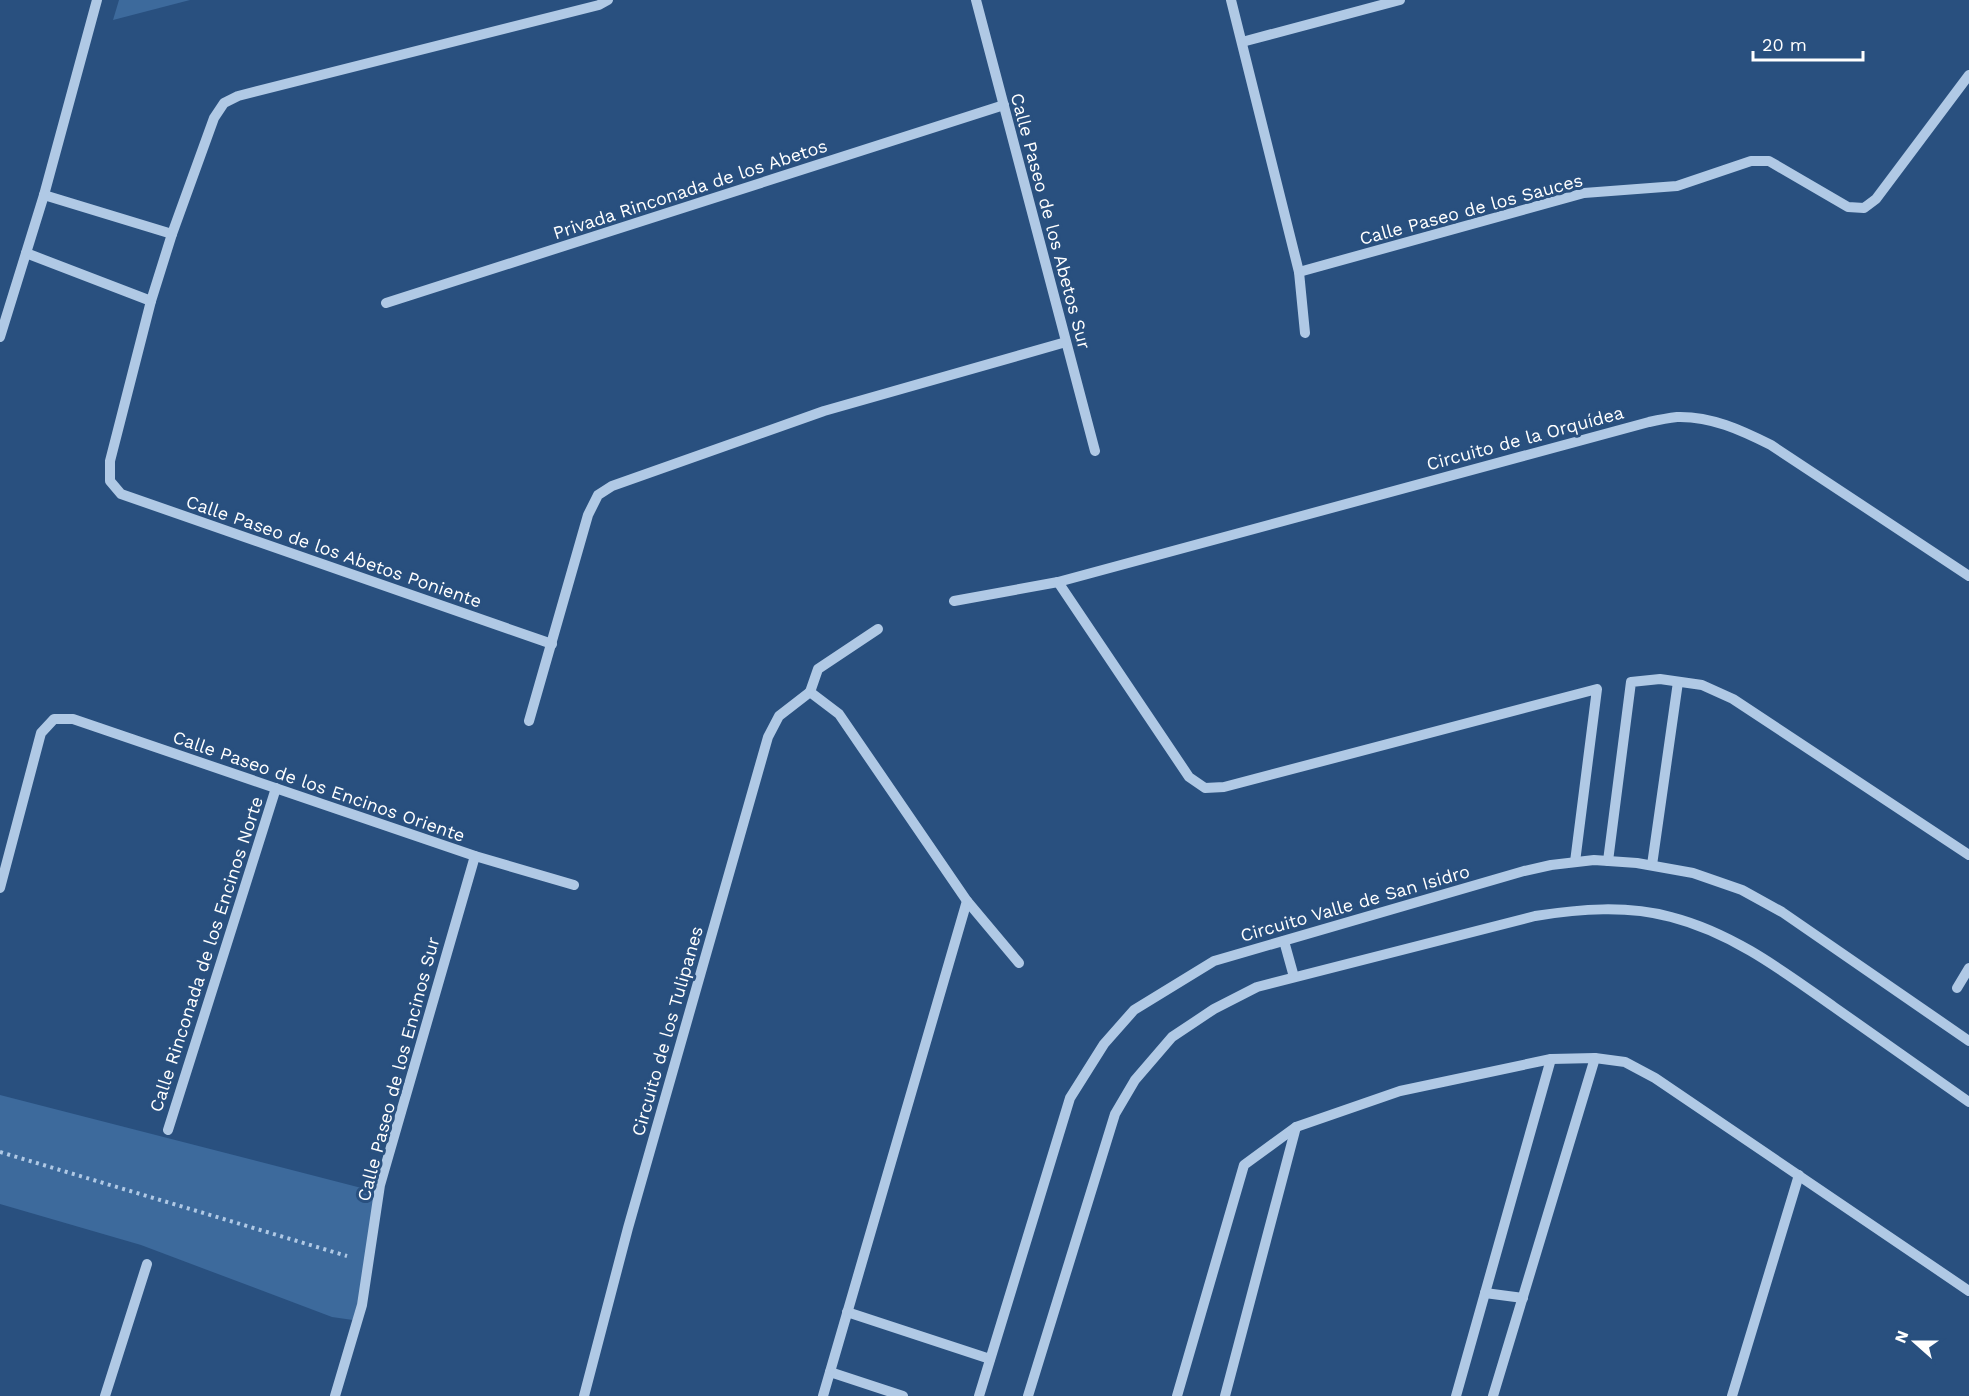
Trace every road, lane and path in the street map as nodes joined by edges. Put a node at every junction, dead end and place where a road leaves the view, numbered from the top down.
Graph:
1 (98, 0) edge
2 (608, 0) edge
3 (976, 0) edge
4 (1231, 0) edge
5 (1400, 0) edge
6 (1242, 42) junction
7 (1969, 75) edge
8 (1004, 105) junction
9 (44, 195) junction
10 (172, 234) junction
11 (26, 253) junction
12 (1299, 272) junction
13 (152, 301) junction
14 (386, 303) dead end
15 (1305, 333) dead end
16 (0, 337) edge
17 (1066, 342) junction
18 (1095, 451) dead end
19 (1969, 576) edge
20 (1059, 582) junction
21 (954, 601) dead end
22 (878, 629) dead end
23 (552, 644) junction
24 (1678, 682) junction
25 (810, 692) junction
26 (529, 721) dead end
27 (276, 788) junction
28 (1969, 855) edge
29 (475, 856) junction
30 (1608, 861) junction
31 (1575, 862) junction
32 (1652, 865) junction
33 (574, 885) dead end
34 (0, 888) edge
35 (967, 901) junction
36 (1284, 941) junction
37 (1019, 963) dead end
38 (1969, 968) edge
39 (1294, 977) junction
40 (1957, 988) dead end
41 (1969, 1041) edge
42 (1595, 1058) junction
43 (1551, 1059) junction
44 (1969, 1102) edge
45 (1296, 1127) junction
46 (168, 1130) dead end
47 (0, 1152) edge
48 (1799, 1175) junction
49 (369, 1263) junction
50 (147, 1264) dead end
51 (1969, 1291) edge
52 (1485, 1293) junction
53 (1523, 1298) junction
54 (847, 1312) junction
55 (990, 1359) junction
56 (830, 1372) junction
57 (105, 1396) edge
58 (335, 1396) edge
59 (584, 1396) edge
60 (823, 1396) edge
61 (903, 1396) edge
62 (979, 1396) edge
63 (1028, 1396) edge
64 (1177, 1396) edge
65 (1225, 1396) edge
66 (1456, 1396) edge
67 (1493, 1396) edge
68 (1732, 1396) edge

1 - 9 street
2 - 10 street
3 - 8 street, Calle Paseo de los Abetos Sur
4 - 6 street
5 - 6 street
6 - 12 street
7 - 12 street, Calle Paseo de los Sauces
8 - 14 street, Privada Rinconada de los Abetos
8 - 17 street, Calle Paseo de los Abetos Sur
9 - 10 street
9 - 11 street
10 - 13 street
11 - 13 street
11 - 16 street
12 - 15 street
13 - 23 street, Calle Paseo de los Abetos Poniente
17 - 18 street, Calle Paseo de los Abetos Sur
17 - 23 street
19 - 20 street, Circuito de la Orquídea
20 - 21 street, Circuito de la Orquídea
20 - 31 street
22 - 25 street, Circuito de los Tulipanes
23 - 26 street
24 - 28 street
24 - 30 street
24 - 32 street
25 - 35 street
25 - 59 street, Circuito de los Tulipanes
27 - 29 street, Calle Paseo de los Encinos Oriente
27 - 34 street, Calle Paseo de los Encinos Oriente
27 - 46 street, Calle Rinconada de los Encinos Norte
29 - 33 street, Calle Paseo de los Encinos Oriente
29 - 49 street, Calle Paseo de los Encinos Sur
30 - 31 street, Circuito Valle de San Isidro
30 - 32 street, Circuito Valle de San Isidro
31 - 36 street, Circuito Valle de San Isidro
32 - 41 street, Circuito Valle de San Isidro
35 - 37 street
35 - 54 street
36 - 39 street
36 - 55 street, Circuito Valle de San Isidro
38 - 40 street
39 - 44 street
39 - 63 street
42 - 43 street
42 - 48 street
42 - 53 street
43 - 45 street
43 - 52 street
45 - 64 street
45 - 65 street
47 - 49 path
48 - 51 street
48 - 68 street
49 - 58 street, Calle Paseo de los Encinos Sur
50 - 57 street
52 - 53 street
52 - 66 street
53 - 67 street
54 - 55 street
54 - 56 street
55 - 62 street, Circuito Valle de San Isidro
56 - 60 street
56 - 61 street

